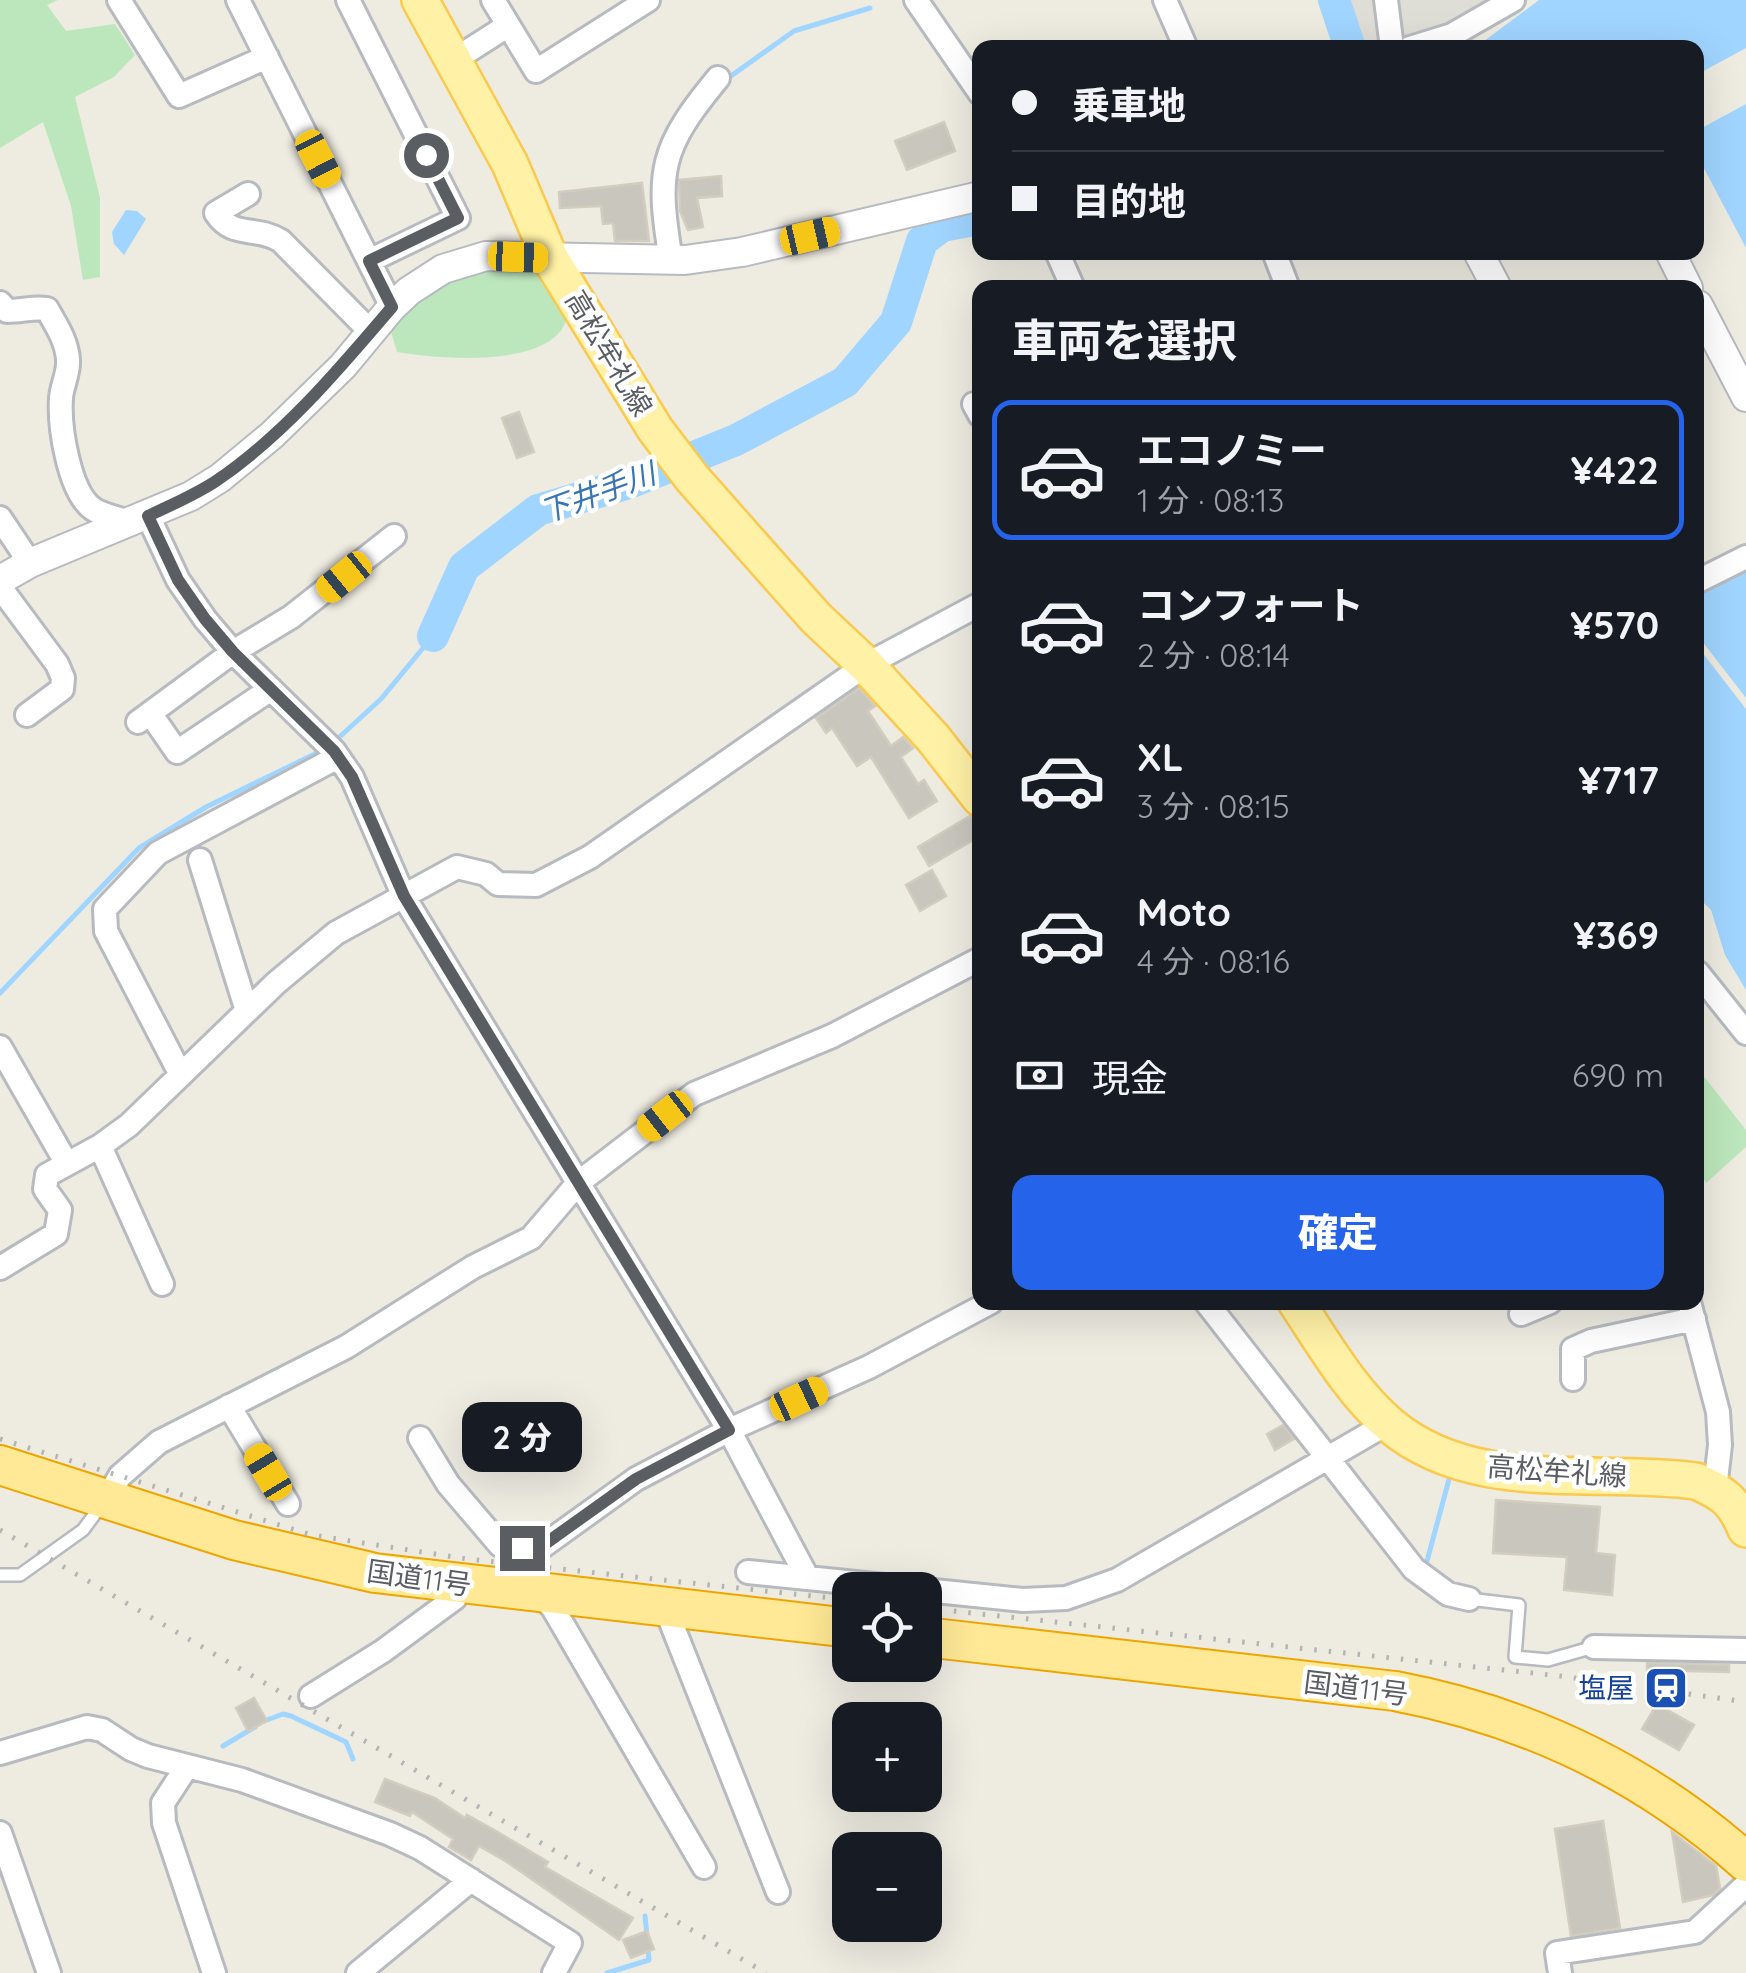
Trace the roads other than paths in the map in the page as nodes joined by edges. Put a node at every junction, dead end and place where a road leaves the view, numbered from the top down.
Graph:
1 (120, 0) edge
2 (238, 0) edge
3 (348, 0) edge
4 (420, 0) edge
5 (493, 0) edge
6 (648, 0) edge
7 (916, 0) edge
8 (1165, 0) edge
9 (1386, 0) edge
10 (1512, 0) edge
11 (508, 26) junction
12 (1182, 40) edge
13 (1391, 40) edge
14 (1436, 40) edge
15 (267, 57) junction
16 (454, 60) junction
17 (718, 78) dead end
18 (972, 81) edge
19 (248, 194) dead end
20 (972, 198) edge
21 (550, 258) junction
22 (671, 260) junction
23 (369, 261) junction
24 (0, 304) edge
25 (392, 307) junction
26 (1704, 322) edge
27 (371, 332) junction
28 (1746, 398) edge
29 (0, 518) edge
30 (139, 519) junction
31 (394, 536) dead end
32 (1746, 557) edge
33 (30, 564) junction
34 (1704, 577) edge
35 (0, 584) edge
36 (972, 608) edge
37 (233, 652) junction
38 (866, 665) junction
39 (271, 689) junction
40 (26, 715) dead end
41 (336, 754) junction
42 (972, 788) edge
43 (200, 860) dead end
44 (404, 896) junction
45 (972, 963) edge
46 (1704, 980) edge
47 (247, 1011) junction
48 (1746, 1033) edge
49 (0, 1046) edge
50 (182, 1075) junction
51 (100, 1146) junction
52 (67, 1164) junction
53 (578, 1183) junction
54 (0, 1268) edge
55 (162, 1284) dead end
56 (976, 1310) edge
57 (1212, 1310) edge
58 (1301, 1310) edge
59 (1531, 1310) edge
60 (1691, 1310) edge
61 (1521, 1314) dead end
62 (1572, 1379) dead end
63 (229, 1406) junction
64 (1388, 1423) junction
65 (729, 1430) junction
66 (420, 1438) dead end
67 (1329, 1460) junction
68 (0, 1466) edge
69 (1714, 1489) junction
70 (107, 1498) junction
71 (288, 1504) dead end
72 (1746, 1529) edge
73 (748, 1572) dead end
74 (0, 1575) edge
75 (807, 1577) junction
76 (460, 1585) junction
77 (539, 1593) junction
78 (1468, 1599) joint
79 (664, 1607) junction
80 (832, 1626) edge
81 (942, 1639) edge
82 (1594, 1647) joint
83 (1746, 1650) edge
84 (311, 1696) dead end
85 (0, 1754) edge
86 (186, 1768) junction
87 (0, 1833) edge
88 (1746, 1862) edge
89 (704, 1867) dead end
90 (471, 1880) junction
91 (1746, 1885) edge
92 (778, 1892) dead end
93 (367, 1970) edge
94 (50, 1973) edge
95 (214, 1973) edge
96 (554, 1973) edge
97 (1560, 1973) edge

1 - 15 street
2 - 15 street
3 - 23 street
4 - 16 main road, 高松牟礼線
5 - 11 street
6 - 11 street
7 - 18 street
8 - 12 street
9 - 13 street
10 - 14 street
11 - 16 street
15 - 23 street
16 - 21 main road, 高松牟礼線
17 - 22 street
19 - 27 street
20 - 22 street
21 - 22 street
21 - 25 street
21 - 38 main road, 高松牟礼線
23 - 25 street
24 - 30 street
25 - 27 street
26 - 28 street
27 - 30 street
29 - 33 street
30 - 33 street
30 - 37 street
31 - 37 street
32 - 34 street
33 - 35 street
35 - 40 street
36 - 38 street
37 - 39 street
37 - 39 street
38 - 42 main road, 高松牟礼線
38 - 44 street
39 - 41 street
41 - 44 street
41 - 50 street
43 - 47 street
44 - 47 street
44 - 53 street
45 - 53 street
46 - 48 street
47 - 50 street
49 - 52 street
50 - 51 street
51 - 52 street
51 - 55 street
52 - 54 street
53 - 63 street
53 - 65 street
56 - 65 street
57 - 67 street
58 - 64 main road, 高松牟礼線
59 - 61 street
60 - 62 street
60 - 69 street
63 - 70 street
63 - 71 street
64 - 67 street
64 - 69 main road, 高松牟礼線
65 - 66 street
65 - 75 street
67 - 75 street
67 - 78 street
68 - 70 highway, 国道11号
69 - 72 main road
70 - 74 lane
70 - 76 highway, 国道11号
73 - 75 street
76 - 77 highway, 国道11号
76 - 84 street
77 - 79 highway, 国道11号
77 - 89 street
78 - 82 lane
79 - 80 highway, 国道11号
79 - 92 street
81 - 88 highway, 国道11号
82 - 83 street
85 - 86 street
86 - 90 street
86 - 95 street
87 - 94 street
90 - 93 street
90 - 96 street
91 - 97 street

